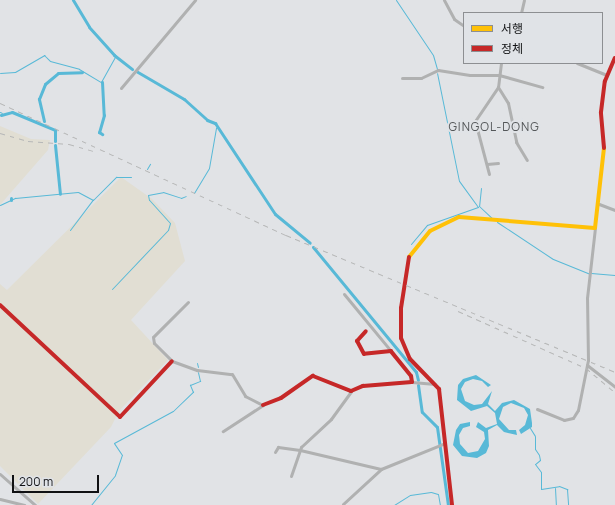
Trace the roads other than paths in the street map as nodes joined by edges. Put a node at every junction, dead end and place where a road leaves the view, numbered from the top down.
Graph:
1 (195, 0) edge
2 (444, 0) edge
3 (524, 0) edge
4 (521, 12) edge
5 (463, 25) edge
6 (615, 58) edge
7 (501, 64) edge
8 (580, 64) edge
9 (499, 75) junction
10 (607, 75) junction
11 (402, 78) dead end
12 (498, 87) junction
13 (542, 87) dead end
14 (121, 88) dead end
15 (526, 160) dead end
16 (498, 162) dead end
17 (487, 164) junction
18 (489, 174) dead end
19 (599, 204) junction
20 (615, 210) edge
21 (595, 228) junction
22 (344, 294) dead end
23 (188, 302) dead end
24 (0, 305) edge
25 (366, 331) dead end
26 (391, 351) junction
27 (172, 360) junction
28 (587, 366) junction
29 (412, 382) junction
30 (435, 384) junction
31 (615, 387) edge
32 (351, 391) junction
33 (263, 405) junction
34 (537, 409) dead end
35 (223, 431) dead end
36 (445, 443) junction
37 (300, 450) junction
38 (275, 452) dead end
39 (381, 469) junction
40 (0, 474) edge
41 (291, 476) dead end
42 (0, 499) edge
43 (343, 504) dead end
44 (24, 505) edge
45 (35, 505) edge
46 (452, 505) edge

1 - 14 street
2 - 5 street
3 - 4 street
6 - 10 main road
7 - 9 street
8 - 10 street
9 - 11 street
9 - 12 street
9 - 13 street
10 - 19 main road
12 - 15 street
12 - 17 street
16 - 17 street
17 - 18 street
19 - 20 street
19 - 21 main road
21 - 28 street
21 - 30 main road
22 - 26 street
23 - 27 street
24 - 27 main road
25 - 26 main road
26 - 29 main road
27 - 33 street
28 - 31 street
28 - 34 street
29 - 30 street
29 - 32 main road
30 - 36 main road
32 - 33 main road
32 - 37 street
33 - 35 street
36 - 39 street
36 - 46 main road
37 - 38 street
37 - 39 street
37 - 41 street
39 - 43 street
40 - 45 street
42 - 44 street

